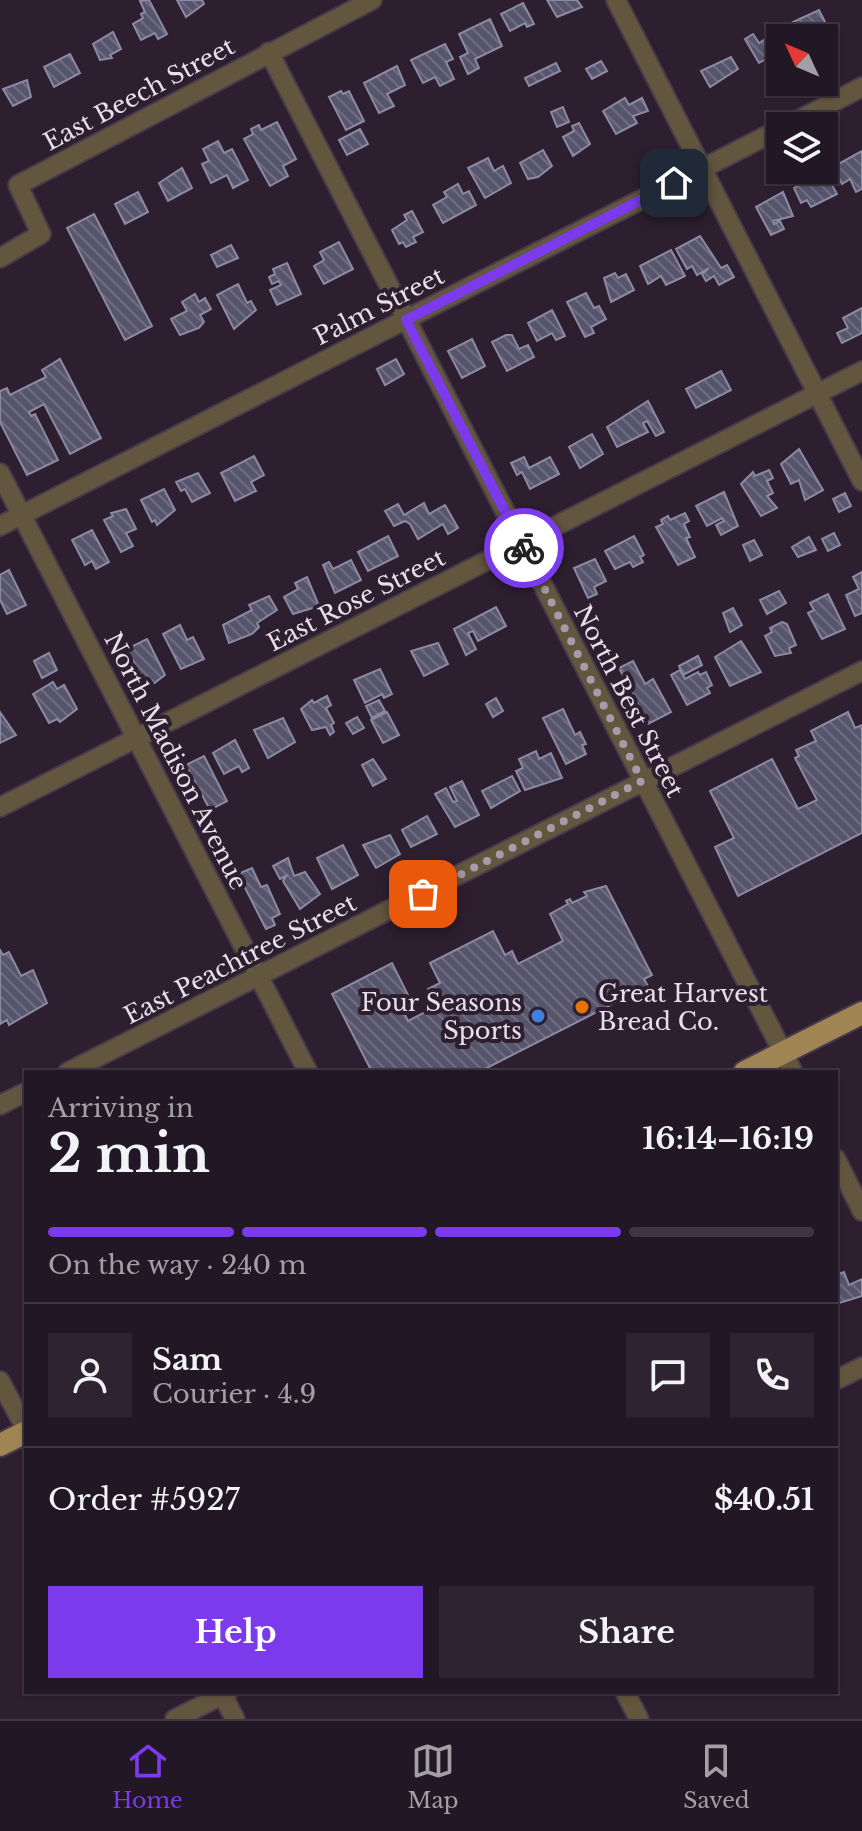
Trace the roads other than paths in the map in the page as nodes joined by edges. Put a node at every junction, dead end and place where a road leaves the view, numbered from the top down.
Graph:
1 (372, 0) edge
2 (616, 0) edge
3 (269, 52) junction
4 (862, 87) edge
5 (814, 112) edge
6 (766, 136) edge
7 (701, 170) junction
8 (0, 258) edge
9 (406, 320) junction
10 (862, 371) edge
11 (817, 394) junction
12 (0, 473) edge
13 (862, 481) edge
14 (22, 515) junction
15 (0, 526) edge
16 (522, 543) junction
17 (862, 671) edge
18 (138, 737) junction
19 (642, 781) junction
20 (0, 807) edge
21 (259, 978) junction
22 (862, 1013) edge
23 (788, 1062) edge
24 (72, 1070) edge
25 (307, 1070) edge
26 (754, 1070) edge
27 (24, 1093) edge
28 (0, 1105) edge
29 (838, 1163) edge
30 (862, 1211) edge
31 (862, 1367) edge
32 (838, 1379) edge
33 (0, 1381) edge
34 (24, 1426) edge
35 (24, 1431) edge
36 (0, 1445) edge
37 (222, 1694) edge
38 (224, 1694) edge
39 (626, 1694) edge
40 (175, 1719) edge
41 (235, 1719) edge
42 (639, 1719) edge

1 - 3 street, East Beech Street
2 - 7 street
3 - 8 street, East Beech Street
3 - 9 street, North Best Street
4 - 5 street
6 - 7 street, Palm Street
7 - 9 street, Palm Street
7 - 11 street
9 - 14 street, Palm Street
9 - 16 street, North Best Street
10 - 11 street, East Rose Street
11 - 13 street
11 - 16 street, East Rose Street
12 - 14 street, North Madison Avenue
14 - 15 street, Palm Street
14 - 18 street, North Madison Avenue
16 - 18 street, East Rose Street
16 - 19 street, North Best Street
17 - 19 street, East Peachtree Street
18 - 20 street, East Rose Street
18 - 21 street, North Madison Avenue
19 - 21 street, East Peachtree Street
19 - 23 street, North Best Street
21 - 24 street, East Peachtree Street
21 - 25 street, North Madison Avenue
22 - 23 main road
23 - 26 main road
27 - 28 street
29 - 30 street
31 - 32 street
33 - 34 street
35 - 36 main road
37 - 40 street
38 - 41 street
39 - 42 street

